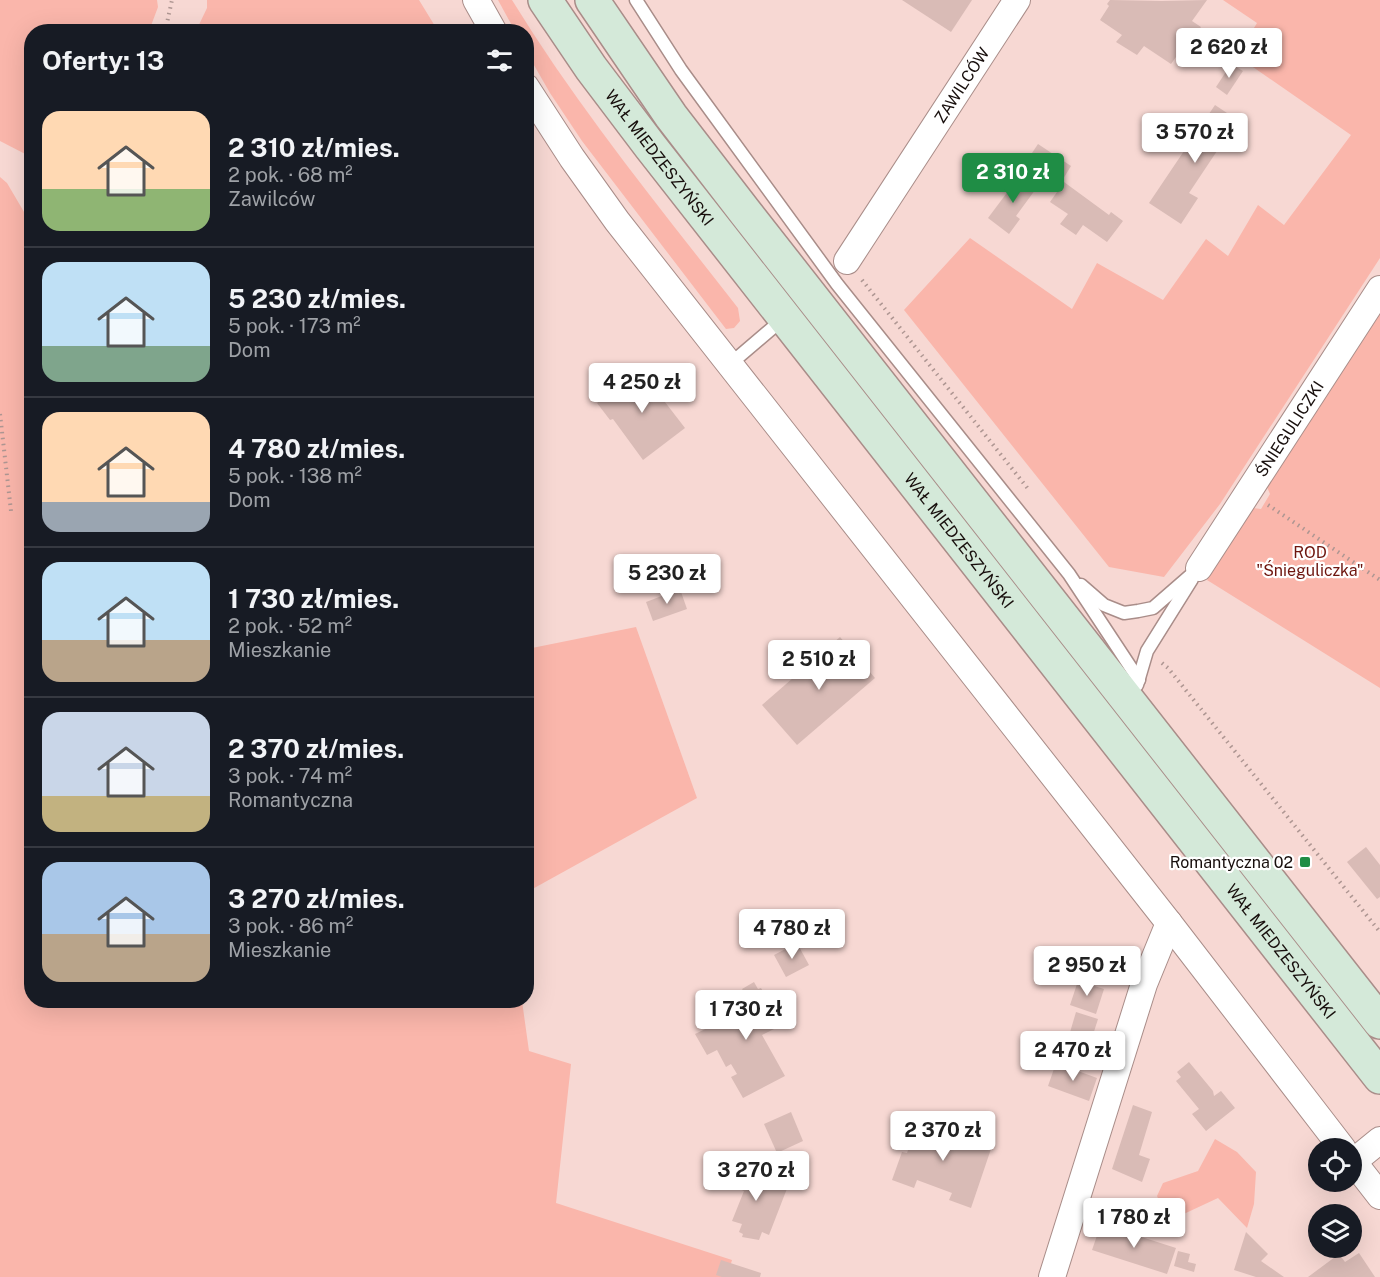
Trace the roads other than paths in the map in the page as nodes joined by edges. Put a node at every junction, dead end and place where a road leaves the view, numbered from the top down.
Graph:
1 (476, 0) edge
2 (545, 0) edge
3 (592, 0) edge
4 (636, 0) edge
5 (1017, 0) edge
6 (490, 24) edge
7 (534, 99) edge
8 (848, 261) joint
9 (837, 284) junction
10 (1380, 289) edge
11 (784, 319) junction
12 (729, 365) junction
13 (1199, 568) junction
14 (1069, 574) junction
15 (1135, 691) junction
16 (1169, 923) junction
17 (1380, 1022) edge
18 (1380, 1077) edge
19 (1334, 1138) edge
20 (1380, 1140) edge
21 (1362, 1150) edge
22 (1362, 1173) edge
23 (1380, 1196) edge
24 (1052, 1277) edge

1 - 6 street
2 - 11 main road, WAŁ MIEDZESZYŃSKI
3 - 15 main road, WAŁ MIEDZESZYŃSKI
4 - 9 lane
5 - 8 street, ZAWILCÓW
7 - 12 street
8 - 9 lane
9 - 14 lane
10 - 13 street, ŚNIEGULICZKI
11 - 12 lane
11 - 18 main road, WAŁ MIEDZESZYŃSKI
12 - 16 street
13 - 14 lane
13 - 15 lane
14 - 15 lane
15 - 17 main road, WAŁ MIEDZESZYŃSKI
16 - 19 street
16 - 24 street
20 - 21 street
22 - 23 street

